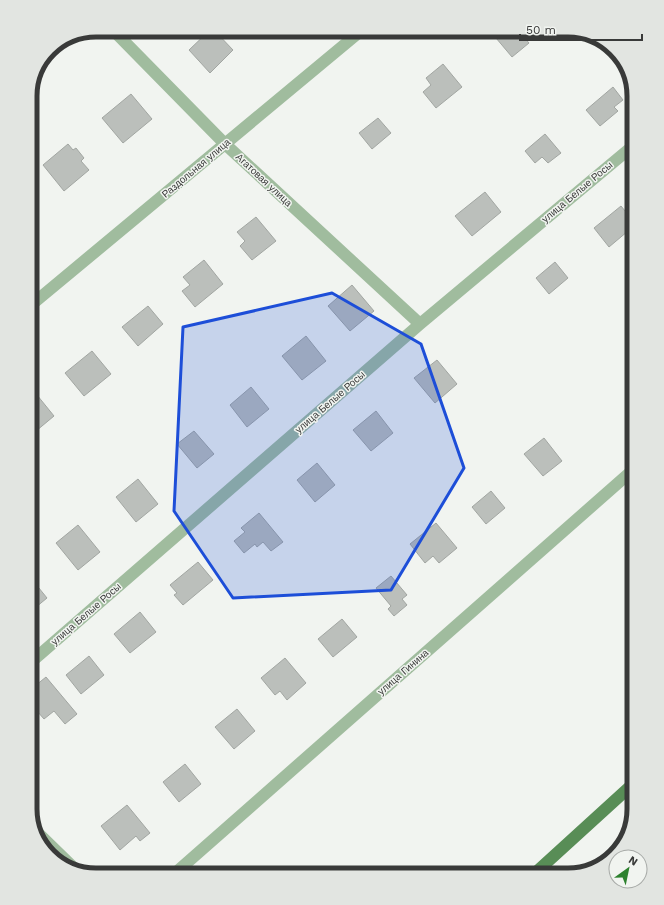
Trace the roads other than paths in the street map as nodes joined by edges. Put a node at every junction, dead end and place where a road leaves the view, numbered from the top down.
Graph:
1 (120, 37) edge
2 (354, 37) edge
3 (225, 144) junction
4 (627, 151) edge
5 (37, 300) edge
6 (420, 324) junction
7 (627, 475) edge
8 (37, 657) edge
9 (627, 789) edge
10 (47, 842) edge
11 (65, 859) edge
12 (181, 868) edge
13 (541, 868) edge

1 - 3 street, Агатовая улица
2 - 3 street, Раздольная улица
3 - 5 street, Раздольная улица
3 - 6 street, Агатовая улица
4 - 6 street, улица Белые Росы
6 - 8 street, улица Белые Росы
7 - 12 street, улица Гинина
9 - 13 main road
10 - 11 street

